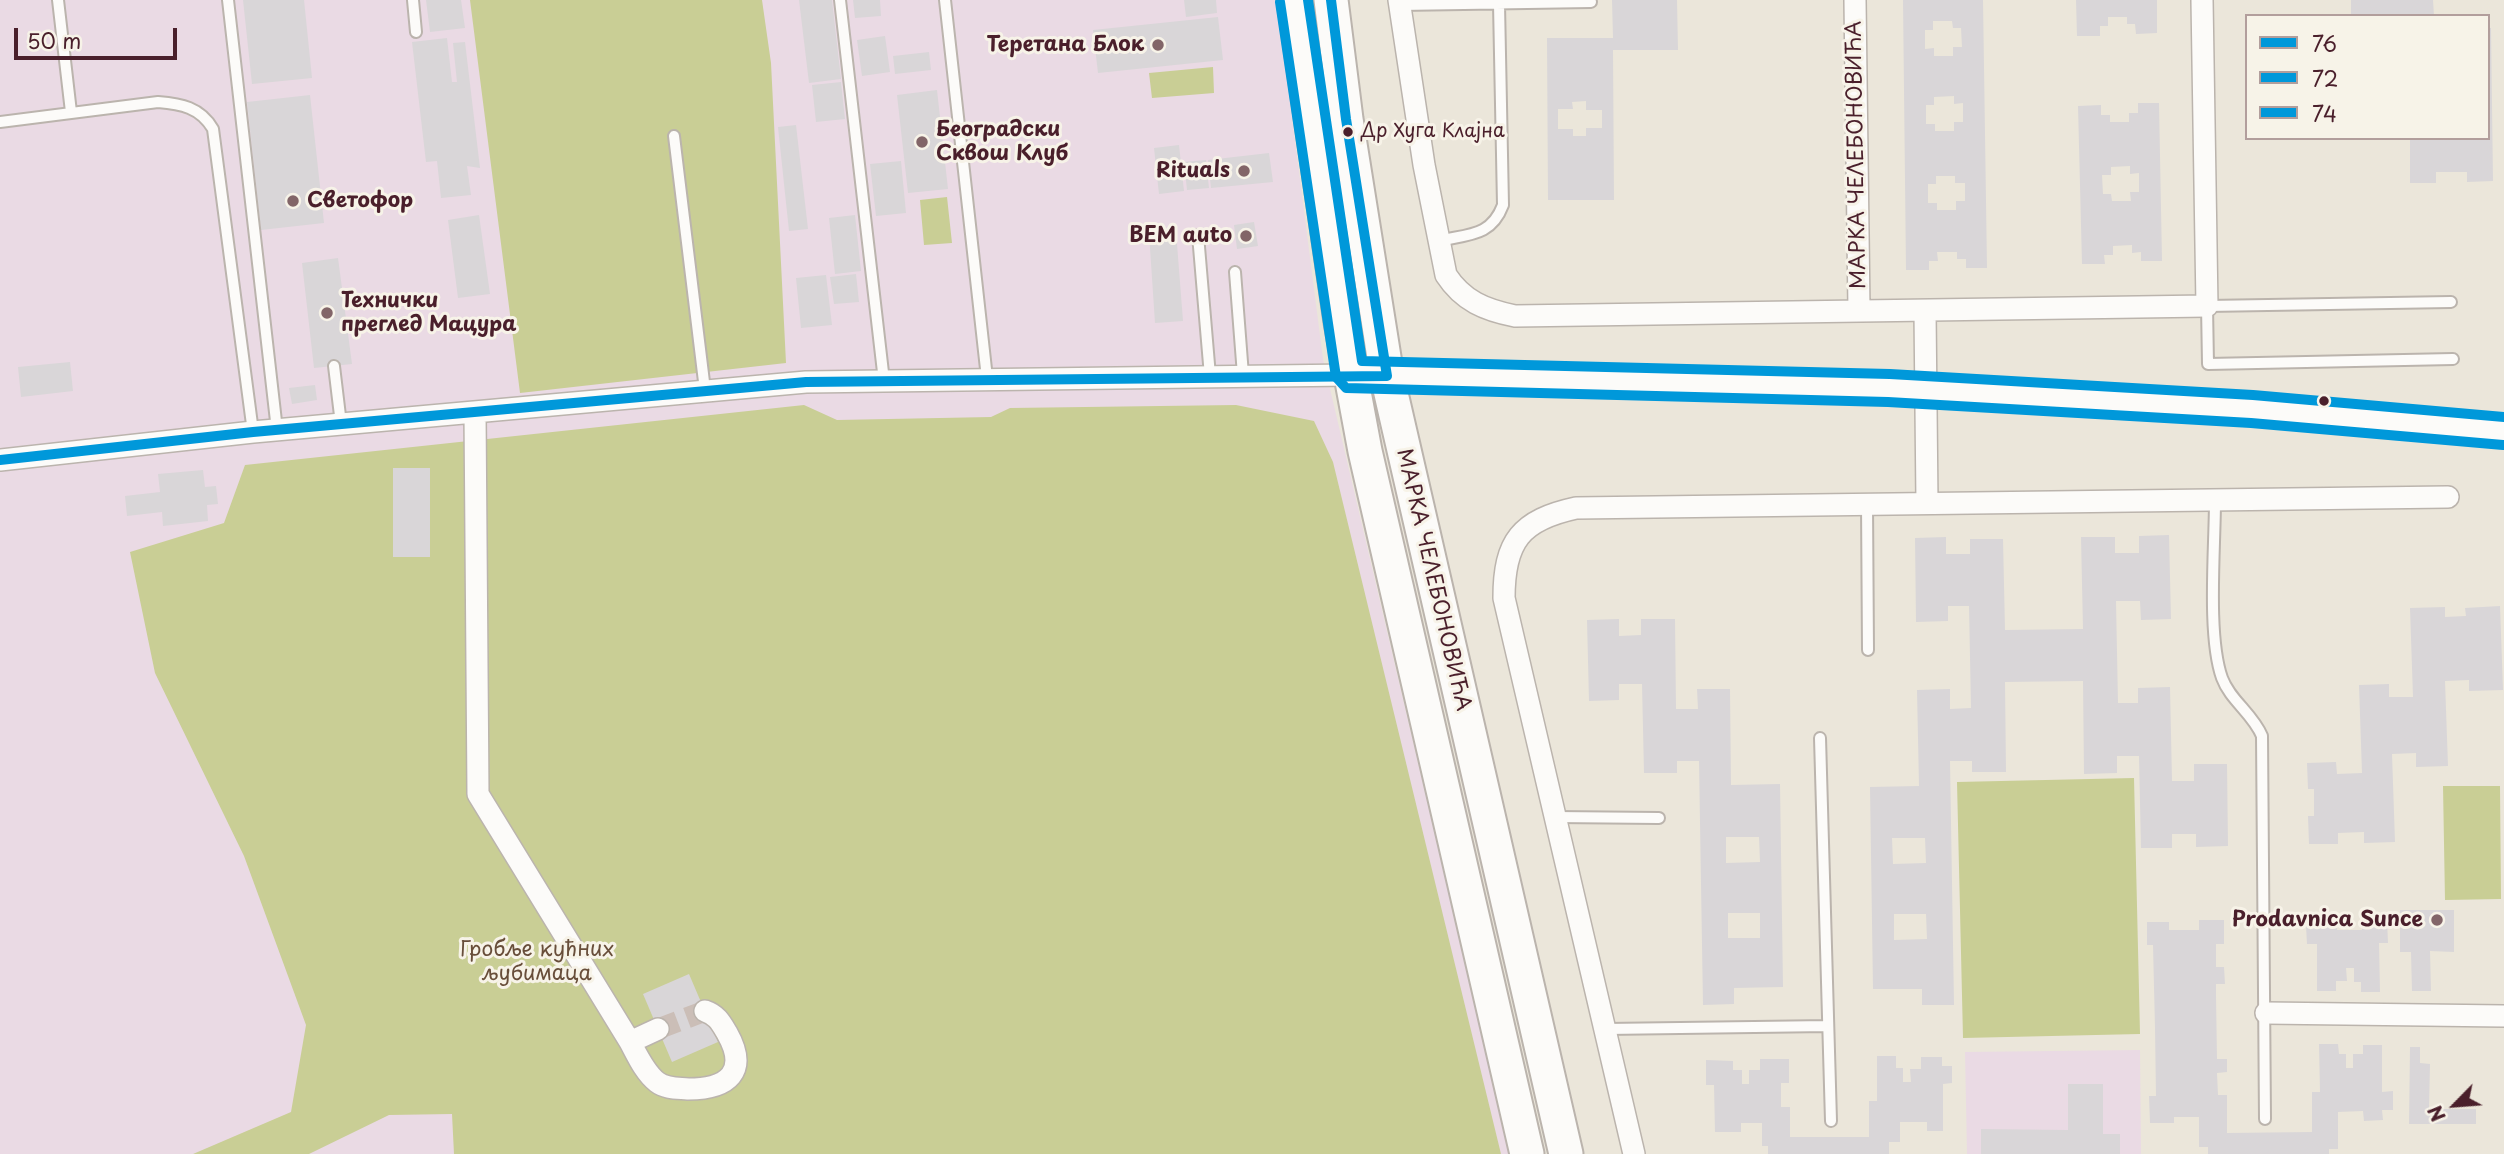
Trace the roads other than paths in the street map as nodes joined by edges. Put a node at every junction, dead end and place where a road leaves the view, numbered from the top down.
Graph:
1 (58, 0) edge
2 (228, 0) edge
3 (413, 0) edge
4 (840, 0) edge
5 (945, 0) edge
6 (1294, 0) edge
7 (1331, 0) edge
8 (1855, 0) edge
9 (2202, 0) edge
10 (1400, 2) edge
11 (1591, 2) dead end
12 (1499, 4) junction
13 (416, 32) dead end
14 (71, 112) junction
15 (0, 122) edge
16 (674, 136) dead end
17 (1198, 235) dead end
18 (1438, 241) junction
19 (1236, 272) dead end
20 (2451, 302) dead end
21 (2207, 306) junction
22 (1859, 310) junction
23 (1925, 311) junction
24 (2453, 359) dead end
25 (334, 366) dead end
26 (1243, 375) junction
27 (1350, 375) junction
28 (1210, 376) junction
29 (1387, 376) junction
30 (987, 378) junction
31 (884, 381) junction
32 (705, 390) junction
33 (1926, 390) junction
34 (475, 412) junction
35 (341, 424) junction
36 (277, 430) junction
37 (2504, 431) edge
38 (253, 432) junction
39 (0, 460) edge
40 (2448, 497) dead end
41 (2215, 500) junction
42 (1927, 503) junction
43 (1867, 504) junction
44 (1868, 650) dead end
45 (1820, 738) dead end
46 (1555, 817) junction
47 (1659, 818) dead end
48 (705, 1011) dead end
49 (2266, 1013) junction
50 (2504, 1016) edge
51 (1828, 1026) junction
52 (658, 1029) tunnel mouth
53 (1606, 1029) junction
54 (630, 1042) junction
55 (2265, 1119) dead end
56 (1831, 1121) dead end
57 (1527, 1154) edge
58 (1566, 1154) edge
59 (1634, 1154) edge

1 - 14 lane
2 - 36 lane
3 - 13 lane
4 - 31 lane
5 - 30 lane
6 - 27 main road, МАРКА ЧЕЛЕБОНОВИЋА
7 - 29 main road, МАРКА ЧЕЛЕБОНОВИЋА
8 - 22 street, МАРКА ЧЕЛЕБОНОВИЋА
9 - 21 street
10 - 12 lane
10 - 18 street
11 - 12 lane
12 - 18 lane
14 - 15 lane
14 - 38 lane
16 - 32 lane
17 - 28 lane
18 - 22 street
19 - 26 lane
20 - 21 lane
21 - 23 street
21 - 24 lane
22 - 23 street
23 - 33 street
25 - 35 lane
26 - 27 street
26 - 28 street
27 - 29 main road
27 - 57 main road, МАРКА ЧЕЛЕБОНОВИЋА
28 - 30 street
29 - 33 main road
29 - 58 main road, МАРКА ЧЕЛЕБОНОВИЋА
30 - 31 street
31 - 32 street
32 - 34 street
33 - 37 main road
33 - 42 street
34 - 35 street
34 - 54 street
35 - 36 street
36 - 38 street
38 - 39 street
40 - 41 street
41 - 42 street
41 - 49 lane
42 - 43 street
43 - 44 lane
43 - 46 street
45 - 51 lane
46 - 47 lane
46 - 53 street
48 - 54 street
49 - 50 street
49 - 55 lane
51 - 53 lane
51 - 56 lane
52 - 54 street
53 - 59 street

